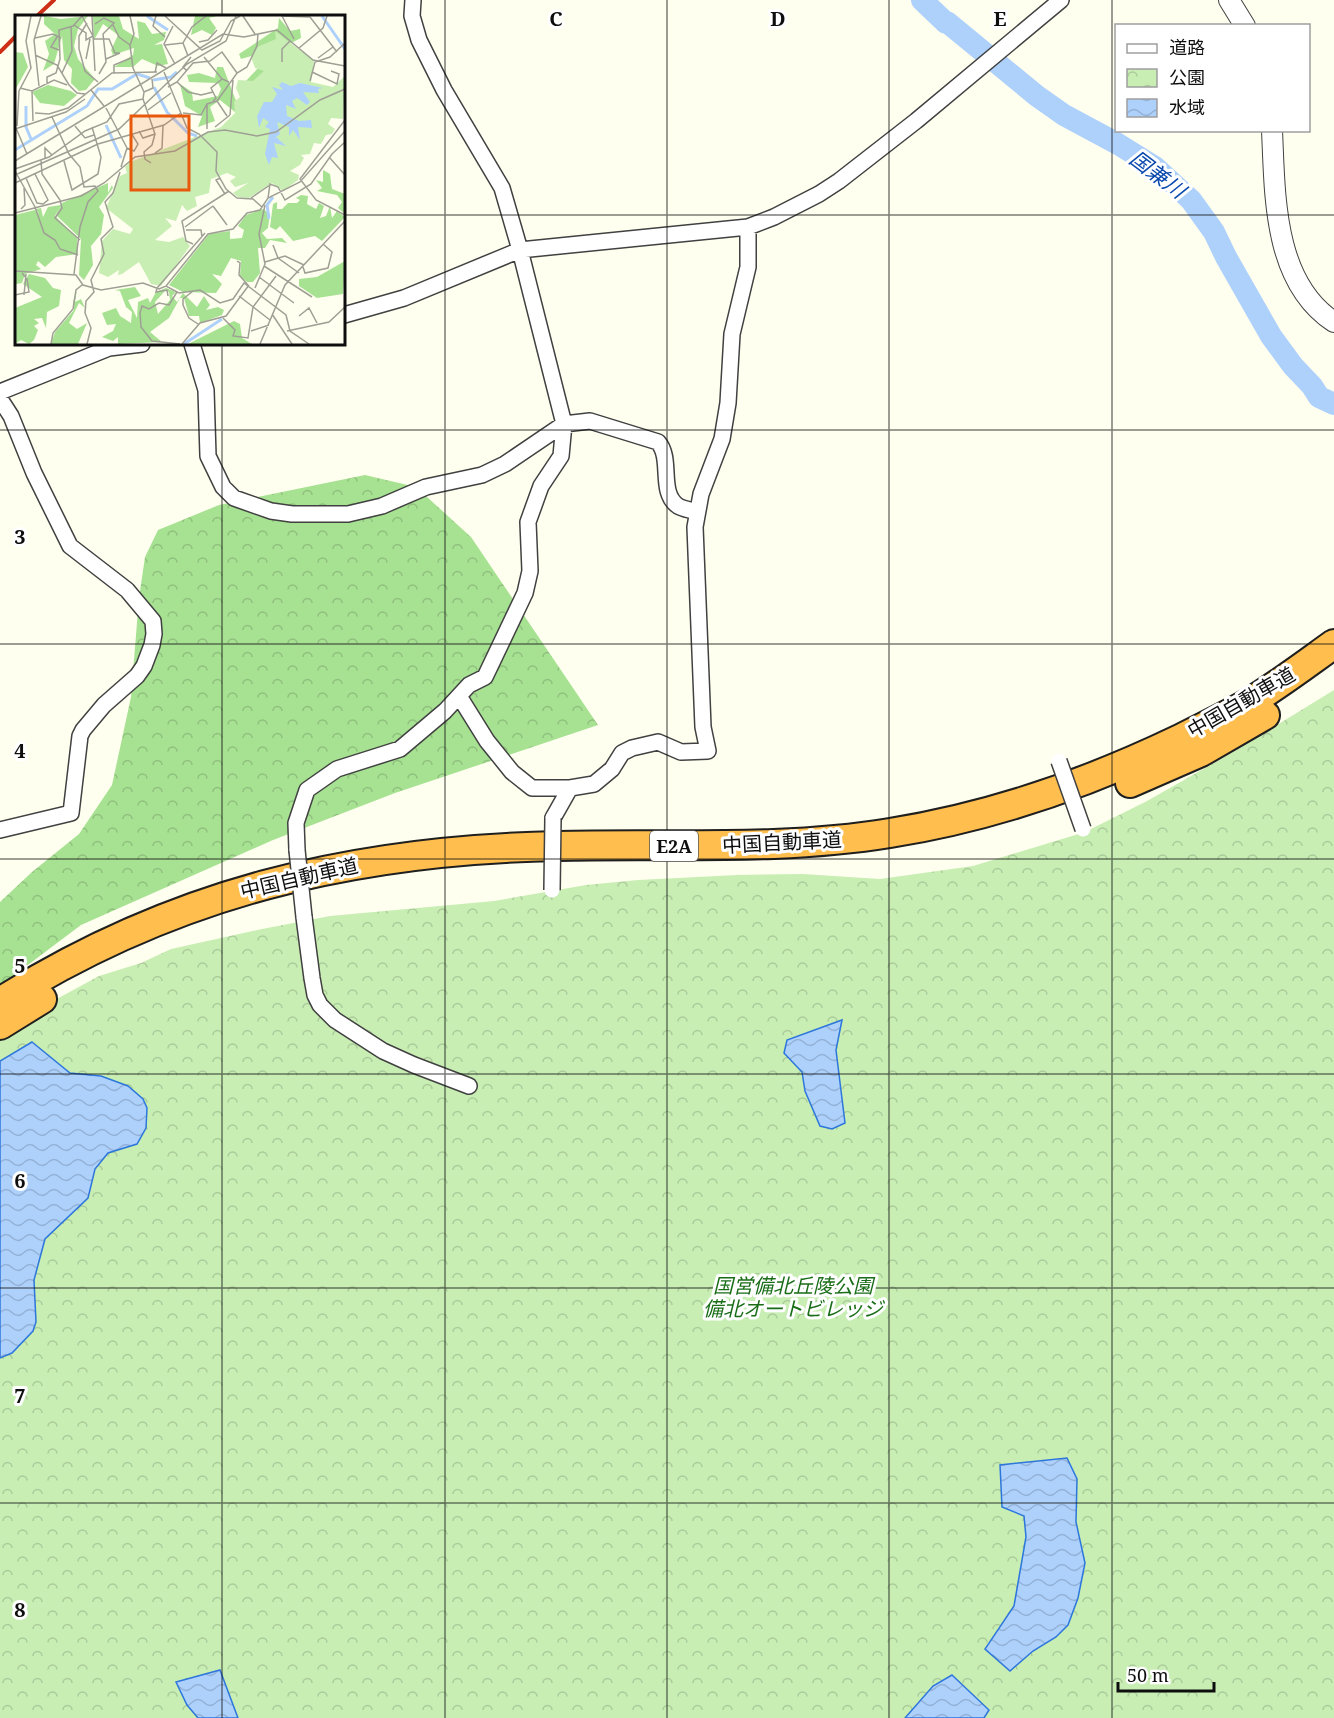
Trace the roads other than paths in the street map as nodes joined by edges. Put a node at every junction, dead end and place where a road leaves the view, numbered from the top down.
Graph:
1 (413, 0) edge
2 (1060, 0) edge
3 (1229, 0) edge
4 (1244, 24) edge
5 (1272, 132) edge
6 (748, 227) junction
7 (520, 250) junction
8 (345, 315) edge
9 (1334, 322) edge
10 (134, 345) edge
11 (192, 345) edge
12 (0, 392) edge
13 (0, 399) edge
14 (564, 424) junction
15 (697, 512) junction
16 (1334, 644) edge
17 (1334, 668) edge
18 (459, 696) junction
19 (1059, 761) dead end
20 (570, 788) junction
21 (1083, 829) dead end
22 (0, 830) edge
23 (552, 890) dead end
24 (0, 1002) edge
25 (0, 1025) edge
26 (469, 1086) dead end

1 - 7 street
2 - 6 street
3 - 4 street
5 - 9 street
6 - 7 street
6 - 15 street
7 - 8 street
7 - 14 street
10 - 12 street
11 - 14 street
13 - 22 street
14 - 15 street
14 - 18 street
15 - 20 street
16 - 24 highway, 中国自動車道 / E2A
17 - 25 highway, 中国自動車道 / E2A
18 - 20 street
18 - 26 street, bridge
19 - 21 street, bridge
20 - 23 street, bridge

